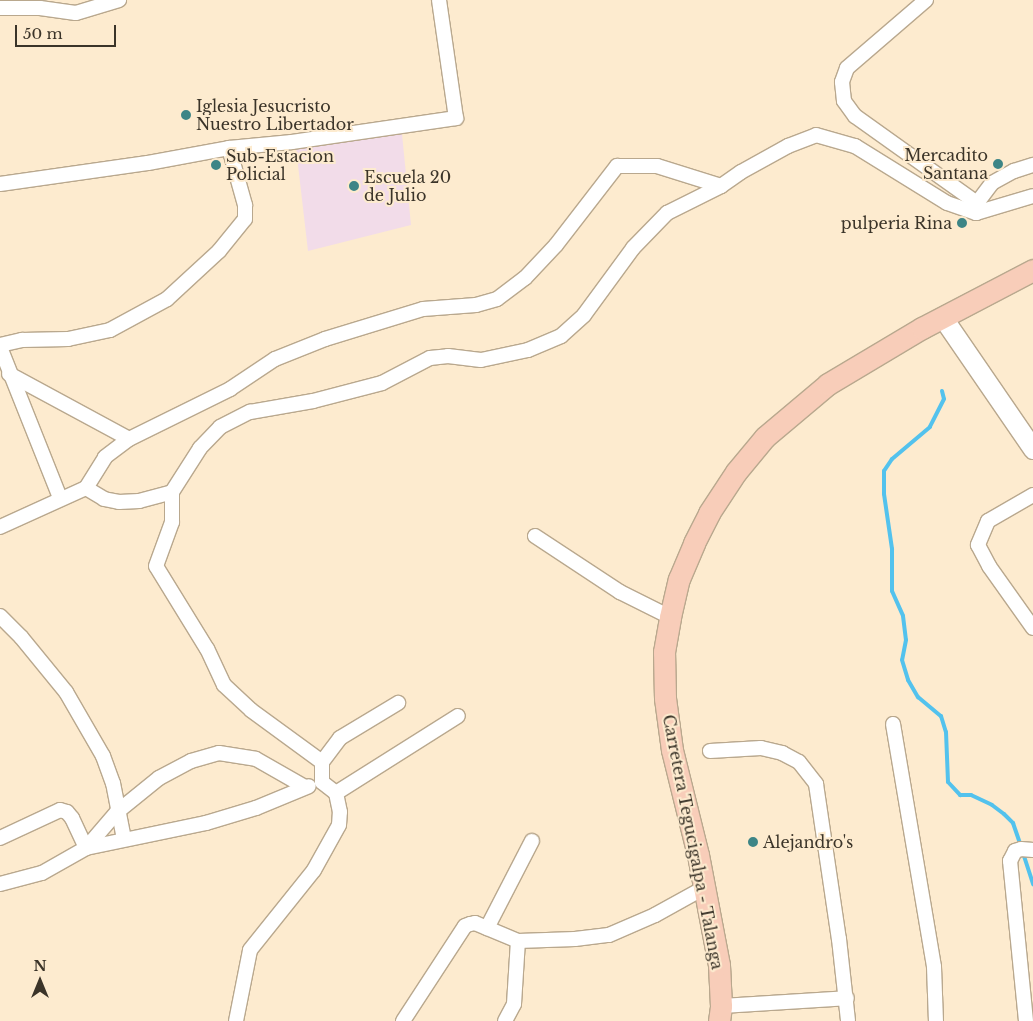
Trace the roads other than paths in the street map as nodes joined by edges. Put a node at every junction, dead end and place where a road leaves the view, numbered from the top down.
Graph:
1 (119, 0) edge
2 (439, 0) edge
3 (926, 0) edge
4 (0, 8) edge
5 (229, 148) junction
6 (1033, 165) edge
7 (0, 184) edge
8 (721, 186) junction
9 (1033, 196) edge
10 (976, 208) junction
11 (1033, 270) edge
12 (943, 318) junction
13 (0, 346) edge
14 (9, 374) junction
15 (129, 439) junction
16 (1033, 449) edge
17 (86, 488) junction
18 (172, 492) junction
19 (1033, 495) edge
20 (60, 498) junction
21 (0, 526) edge
22 (535, 536) dead end
23 (0, 616) edge
24 (670, 617) junction
25 (1033, 628) edge
26 (398, 703) dead end
27 (458, 716) dead end
28 (893, 724) dead end
29 (710, 751) dead end
30 (322, 762) junction
31 (322, 782) junction
32 (305, 786) junction
33 (336, 793) junction
34 (117, 812) junction
35 (0, 838) edge
36 (124, 839) junction
37 (532, 841) dead end
38 (86, 848) junction
39 (1033, 850) edge
40 (0, 884) edge
41 (704, 888) junction
42 (487, 928) junction
43 (518, 941) junction
44 (847, 998) junction
45 (720, 1014) edge
46 (236, 1021) edge
47 (403, 1021) edge
48 (505, 1021) edge
49 (848, 1021) edge
50 (936, 1021) edge
51 (1026, 1021) edge

1 - 4 street
2 - 5 street
3 - 10 street
5 - 7 street
5 - 13 street
6 - 10 street
8 - 10 street
8 - 15 street
8 - 18 street
9 - 10 street
11 - 12 main road, Carretera Tegucigalpa - Talanga
12 - 16 street
12 - 24 main road, Carretera Tegucigalpa - Talanga
13 - 14 street
14 - 15 street
14 - 20 street
15 - 17 street
17 - 18 street
17 - 20 street
18 - 30 street
19 - 25 street
20 - 21 street
22 - 24 street
23 - 34 street
24 - 41 main road, Carretera Tegucigalpa - Talanga
26 - 30 street
27 - 33 street
28 - 50 street
29 - 44 street
30 - 31 street
31 - 32 street
31 - 33 street
32 - 34 street
32 - 36 street
33 - 46 street
34 - 36 street
34 - 38 street
35 - 38 street
36 - 38 street
37 - 42 street
38 - 40 street
39 - 51 street
41 - 43 street
41 - 45 main road, Carretera Tegucigalpa - Talanga
42 - 43 street
42 - 47 street
43 - 48 street
44 - 45 street
44 - 49 street

